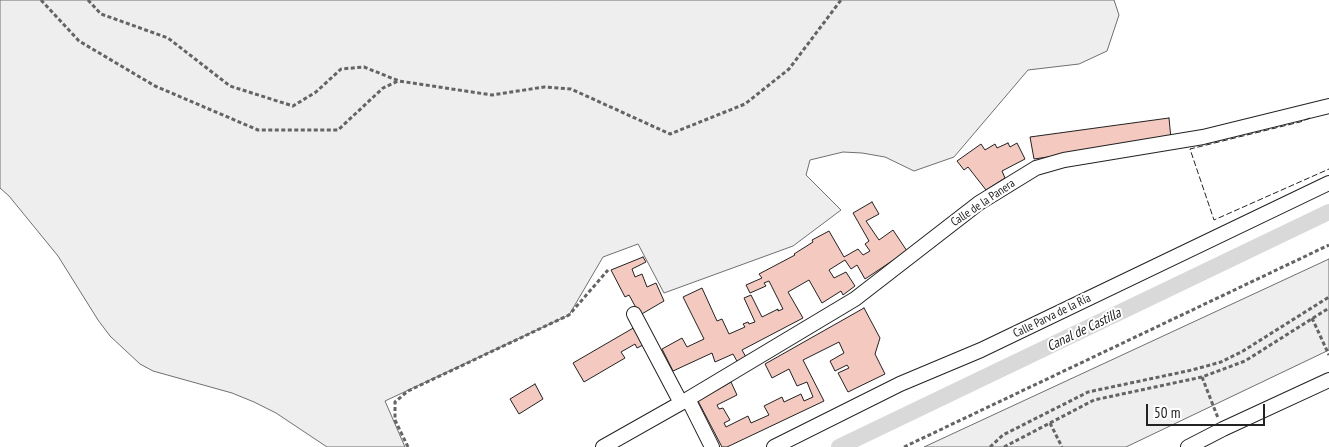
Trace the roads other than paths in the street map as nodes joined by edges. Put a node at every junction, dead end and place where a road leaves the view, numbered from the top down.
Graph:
1 (1329, 106) edge
2 (1329, 182) edge
3 (634, 314) dead end
4 (1329, 380) edge
5 (684, 401) junction
6 (603, 447) edge
7 (712, 447) edge
8 (774, 447) edge
9 (1188, 447) edge

1 - 5 street, Calle de la Panera
2 - 8 street, Calle Parva de la Ría
3 - 5 street
4 - 9 street
5 - 6 street, Calle de la Panera
5 - 7 street

